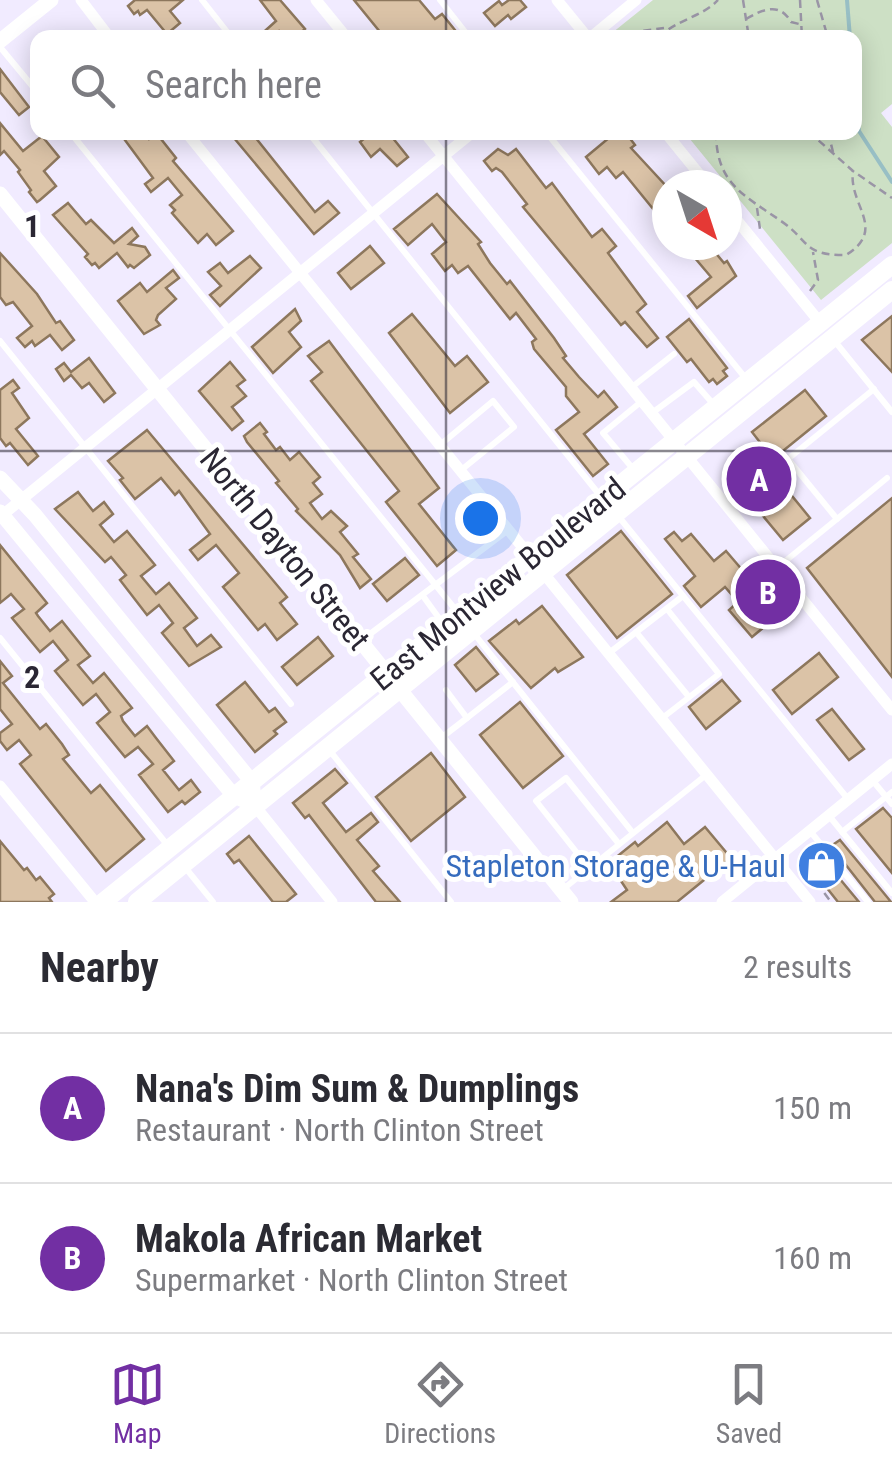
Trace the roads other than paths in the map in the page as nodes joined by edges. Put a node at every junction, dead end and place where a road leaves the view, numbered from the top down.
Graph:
1 (51, 0) edge
2 (80, 0) edge
3 (202, 0) edge
4 (316, 0) edge
5 (440, 0) edge
6 (558, 0) edge
7 (636, 0) edge
8 (104, 30) edge
9 (226, 30) edge
10 (340, 30) edge
11 (464, 30) edge
12 (582, 30) edge
13 (599, 30) edge
14 (0, 44) edge
15 (30, 83) edge
16 (77, 140) edge
17 (192, 140) edge
18 (314, 140) edge
19 (431, 140) edge
20 (464, 140) edge
21 (552, 140) edge
22 (671, 140) edge
23 (444, 156) junction
24 (696, 170) edge
25 (0, 194) edge
26 (373, 214) junction
27 (742, 226) edge
28 (892, 265) edge
29 (299, 274) junction
30 (892, 290) edge
31 (231, 330) junction
32 (826, 330) junction
33 (0, 341) edge
34 (674, 354) dead end
35 (748, 381) junction
36 (631, 387) junction
37 (874, 389) junction
38 (156, 391) junction
39 (643, 401) junction
40 (716, 407) junction
41 (892, 412) edge
42 (652, 414) junction
43 (440, 446) junction
44 (86, 447) junction
45 (681, 448) junction
46 (460, 471) junction
47 (636, 472) junction
48 (0, 478) edge
49 (887, 478) dead end
50 (20, 500) junction
51 (609, 506) junction
52 (1, 514) edge
53 (836, 519) junction
54 (508, 530) junction
55 (536, 564) junction
56 (777, 568) junction
57 (437, 586) junction
58 (424, 596) junction
59 (683, 596) junction
60 (666, 609) junction
61 (452, 620) junction
62 (472, 630) junction
63 (636, 632) junction
64 (0, 638) edge
65 (360, 642) junction
66 (608, 654) junction
67 (393, 681) junction
68 (513, 682) junction
69 (446, 690) dead end
70 (689, 697) junction
71 (292, 704) dead end
72 (892, 710) edge
73 (468, 718) junction
74 (661, 719) junction
75 (440, 739) junction
76 (327, 748) junction
77 (892, 764) edge
78 (706, 775) junction
79 (872, 780) junction
80 (252, 782) junction
81 (0, 786) edge
82 (889, 794) edge
83 (234, 796) junction
84 (848, 800) junction
85 (892, 804) edge
86 (255, 806) junction
87 (829, 816) junction
88 (810, 831) junction
89 (842, 832) junction
90 (633, 833) junction
91 (618, 844) junction
92 (170, 848) junction
93 (776, 859) junction
94 (183, 865) junction
95 (589, 868) junction
96 (892, 892) edge
97 (567, 896) edge
98 (99, 902) edge
99 (137, 902) edge
100 (213, 902) edge
101 (332, 902) edge
102 (451, 902) edge
103 (722, 902) edge
104 (810, 902) edge
105 (868, 902) edge

1 - 14 street
2 - 8 street
3 - 9 lane
4 - 10 street
5 - 11 lane
6 - 12 street
7 - 13 street
14 - 15 lane
16 - 31 lane
17 - 29 street
18 - 26 lane
19 - 23 street
20 - 23 street
21 - 35 lane
22 - 24 street
23 - 26 street
23 - 36 street
25 - 38 street, North Dayton Street
26 - 29 street
26 - 51 lane
27 - 32 street
28 - 32 main road, East Montview Boulevard
29 - 31 street
29 - 43 street
30 - 32 main road, East Montview Boulevard
31 - 38 street
31 - 57 lane
32 - 35 main road, East Montview Boulevard
32 - 37 lane
32 - 45 main road, East Montview Boulevard
33 - 44 lane
34 - 36 lane
35 - 40 main road, East Montview Boulevard
36 - 39 street
37 - 41 lane
37 - 53 lane
38 - 44 street
38 - 65 street, North Dayton Street
39 - 42 street
39 - 47 lane
40 - 42 lane
40 - 45 main road, East Montview Boulevard
42 - 45 street
43 - 46 street
43 - 46 lane
44 - 50 street
44 - 71 lane
45 - 47 main road, East Montview Boulevard
45 - 51 main road, East Montview Boulevard
45 - 56 street
46 - 54 street
47 - 51 main road, East Montview Boulevard
48 - 50 street
49 - 53 lane
50 - 52 street
50 - 80 street
51 - 55 main road, East Montview Boulevard
51 - 59 lane
52 - 83 street
53 - 56 lane
54 - 55 street
54 - 57 lane
55 - 61 main road, East Montview Boulevard
55 - 62 main road, East Montview Boulevard
55 - 66 street
56 - 72 street
57 - 58 lane
57 - 61 lane
58 - 61 lane
58 - 65 lane
59 - 60 lane
59 - 84 lane
60 - 63 lane
60 - 70 lane
61 - 67 main road, East Montview Boulevard
62 - 67 main road, East Montview Boulevard
62 - 68 lane
63 - 66 lane
63 - 70 lane
64 - 92 lane
65 - 67 street, North Dayton Street
66 - 74 street
67 - 75 street, North Dayton Street
67 - 76 main road, East Montview Boulevard
67 - 80 main road, East Montview Boulevard
68 - 73 lane
68 - 90 lane
69 - 73 lane
70 - 74 lane
73 - 75 lane
74 - 78 street
75 - 97 street, North Dayton Street
76 - 86 main road, East Montview Boulevard
76 - 102 lane
77 - 79 street
78 - 90 lane
78 - 93 street
79 - 82 lane
79 - 84 street
80 - 83 main road, East Montview Boulevard
80 - 86 street
81 - 98 street
82 - 85 lane
82 - 89 lane
83 - 86 street
83 - 92 main road, East Montview Boulevard
84 - 87 street
86 - 94 main road, East Montview Boulevard
86 - 101 street
87 - 88 street
87 - 89 lane
88 - 93 street
88 - 105 lane
89 - 96 lane
90 - 91 lane
91 - 95 lane
91 - 95 lane
92 - 98 main road, East Montview Boulevard
93 - 103 street
93 - 104 street
94 - 99 main road, East Montview Boulevard
94 - 100 lane
95 - 97 lane

